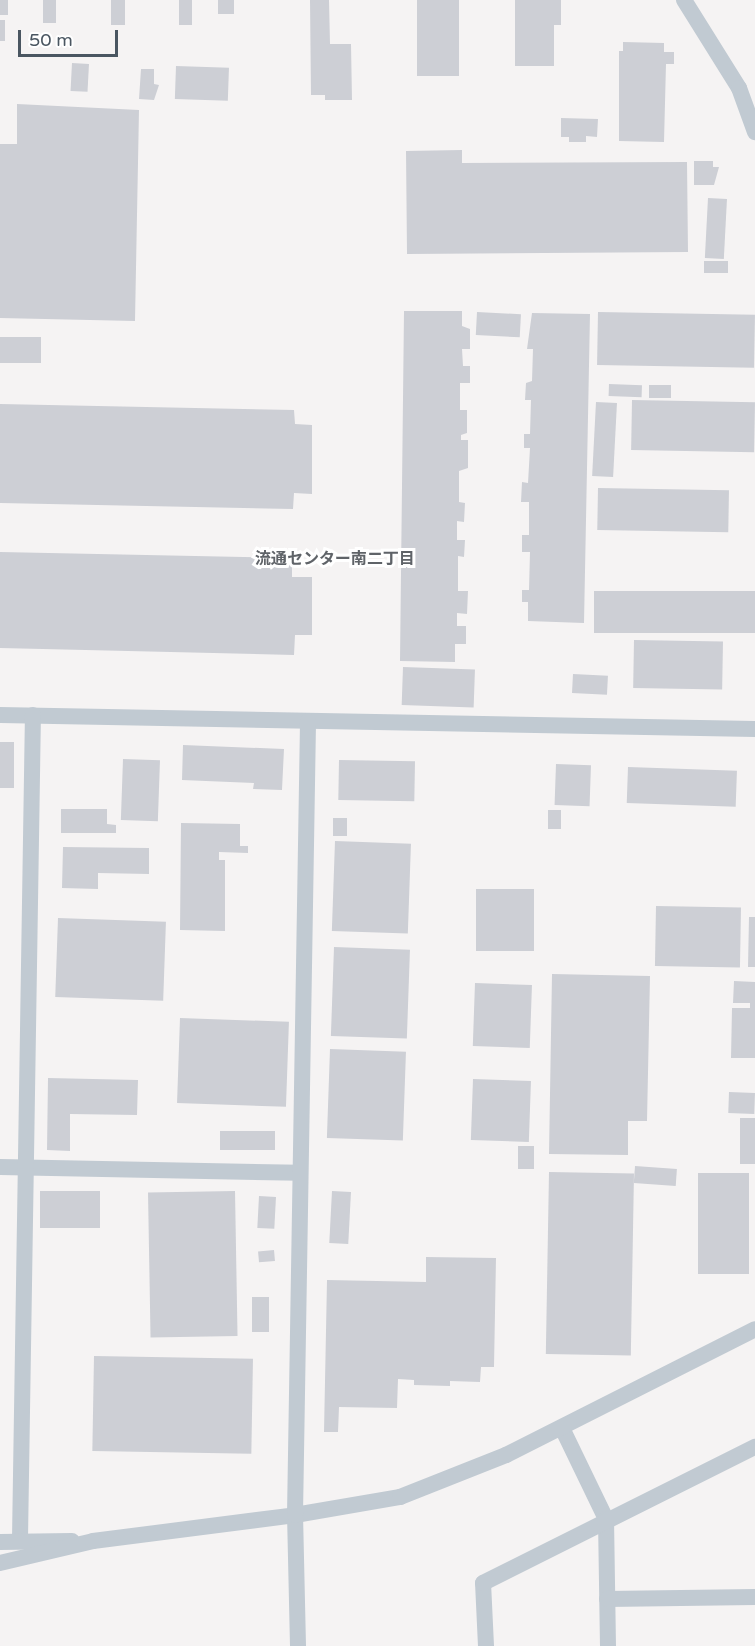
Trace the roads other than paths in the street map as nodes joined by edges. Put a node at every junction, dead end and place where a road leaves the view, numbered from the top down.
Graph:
1 (684, 0) edge
2 (755, 132) edge
3 (0, 714) edge
4 (33, 715) junction
5 (308, 721) junction
6 (755, 729) edge
7 (0, 1167) edge
8 (25, 1167) junction
9 (299, 1173) junction
10 (755, 1329) edge
11 (562, 1428) junction
12 (755, 1447) edge
13 (295, 1515) junction
14 (606, 1519) junction
15 (20, 1539) junction
16 (93, 1541) junction
17 (0, 1542) edge
18 (0, 1563) edge
19 (755, 1597) edge
20 (607, 1599) junction
21 (298, 1646) edge
22 (486, 1646) edge
23 (608, 1646) edge

1 - 2 street
3 - 4 street
4 - 5 street
4 - 8 street
5 - 6 street
5 - 9 street
7 - 8 street
8 - 9 street
8 - 15 street
9 - 13 street
10 - 11 street
11 - 13 street
11 - 14 street
12 - 14 street
13 - 16 street
13 - 21 street
14 - 20 street
14 - 22 street
15 - 16 street
15 - 17 street
16 - 18 street
19 - 20 street
20 - 23 street

